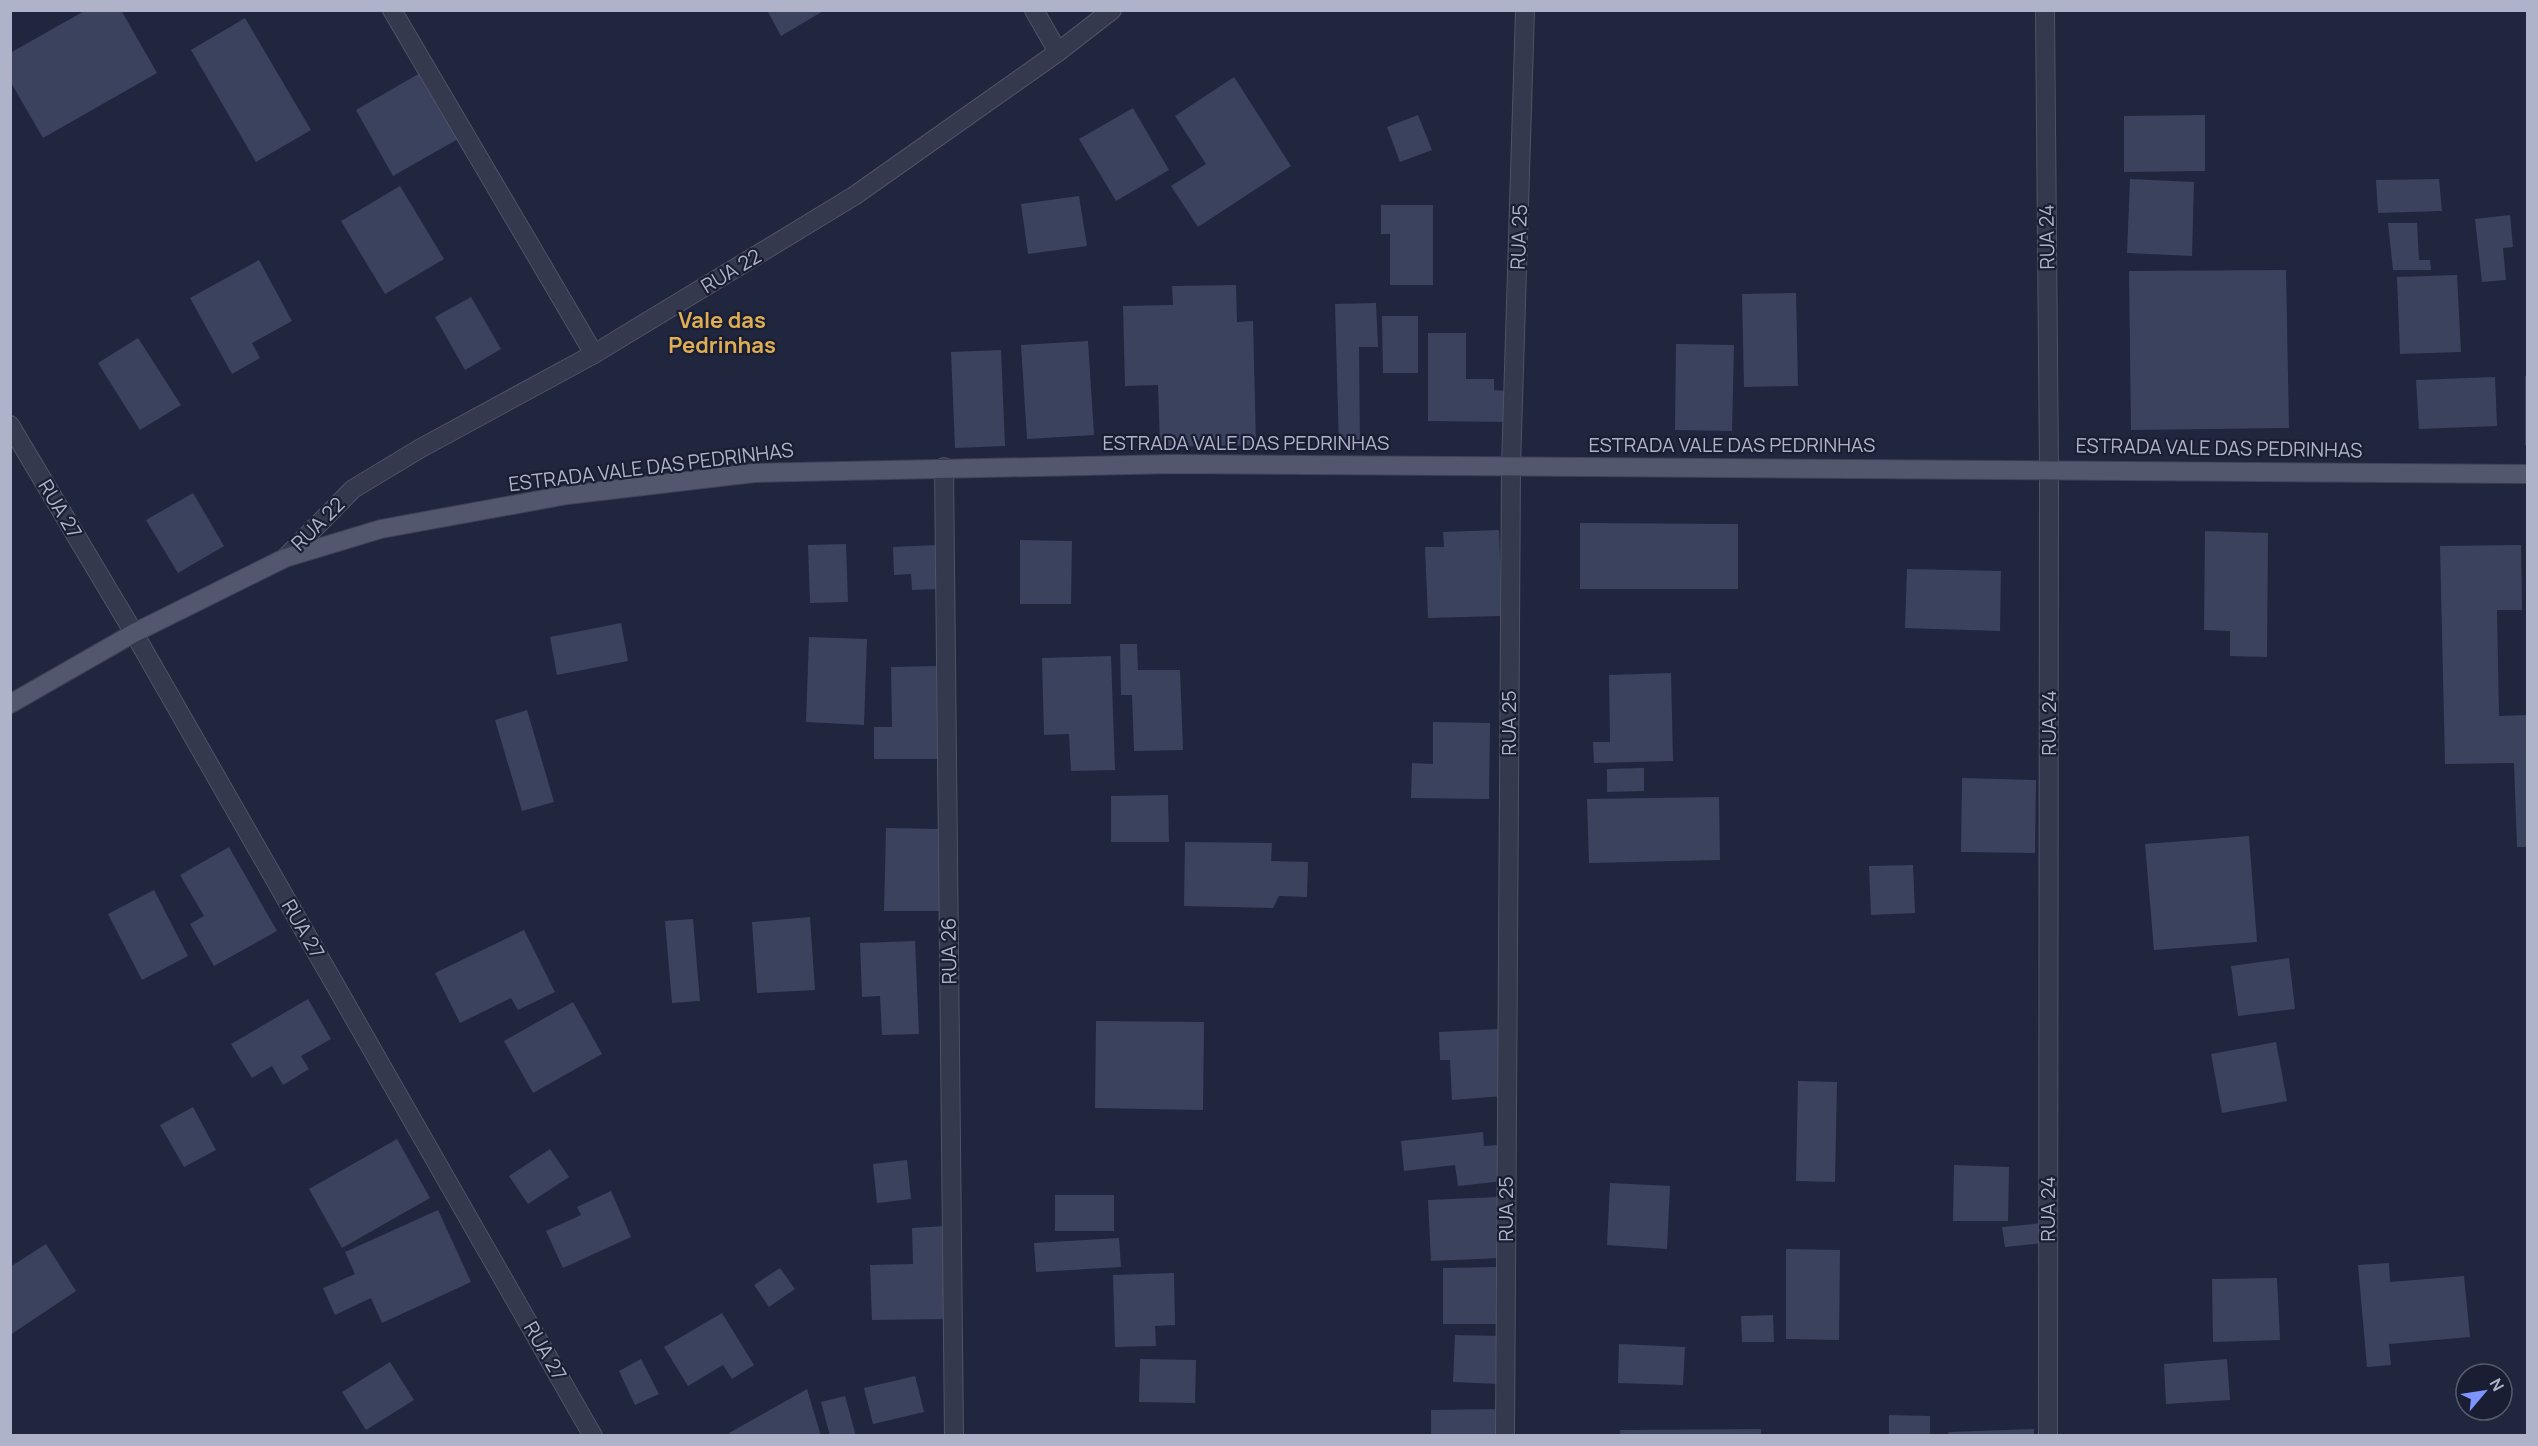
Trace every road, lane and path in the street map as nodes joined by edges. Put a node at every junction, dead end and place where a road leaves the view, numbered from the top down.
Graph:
1 (392, 10) edge
2 (1034, 10) edge
3 (1112, 10) edge
4 (1525, 10) edge
5 (2045, 10) edge
6 (1058, 52) junction
7 (594, 354) junction
8 (10, 425) edge
9 (1511, 466) junction
10 (944, 467) junction
11 (2049, 469) junction
12 (2528, 474) edge
13 (285, 558) junction
14 (134, 633) junction
15 (10, 704) edge
16 (593, 1436) edge
17 (954, 1436) edge
18 (1505, 1436) edge
19 (2048, 1436) edge

1 - 7 street
2 - 6 street
3 - 6 street, RUA 22
4 - 9 street, RUA 25
5 - 11 street, RUA 24
6 - 7 street, RUA 22
7 - 13 street, RUA 22
8 - 14 street, RUA 27
9 - 10 main road, ESTRADA VALE DAS PEDRINHAS
9 - 11 main road, ESTRADA VALE DAS PEDRINHAS
9 - 18 street, RUA 25
10 - 13 main road, ESTRADA VALE DAS PEDRINHAS
10 - 17 street, RUA 26
11 - 12 main road, ESTRADA VALE DAS PEDRINHAS
11 - 19 street, RUA 24
13 - 14 main road, ESTRADA VALE DAS PEDRINHAS
14 - 15 main road, ESTRADA VALE DAS PEDRINHAS
14 - 16 street, RUA 27

